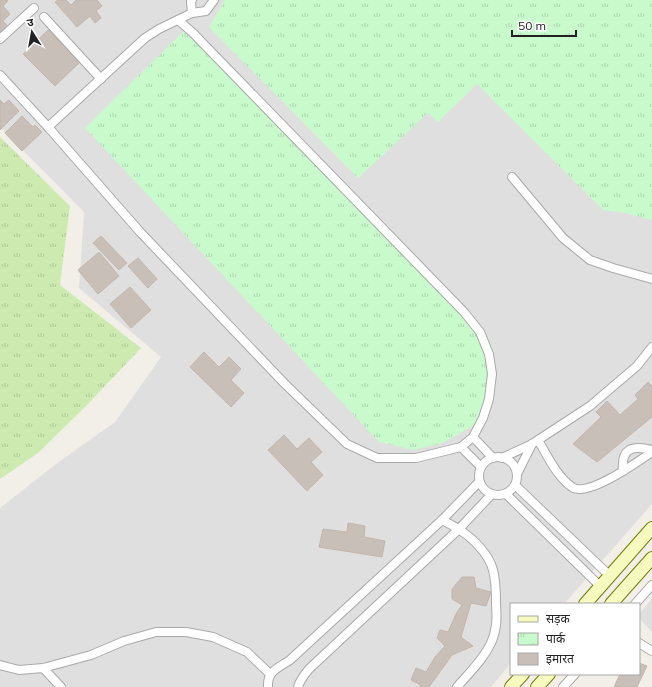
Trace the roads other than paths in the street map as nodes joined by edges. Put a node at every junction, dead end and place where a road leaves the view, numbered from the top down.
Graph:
1 (192, 0) edge
2 (214, 0) edge
3 (34, 8) dead end
4 (192, 13) junction
5 (44, 17) dead end
6 (178, 20) junction
7 (0, 39) edge
8 (0, 75) edge
9 (101, 79) junction
10 (48, 127) junction
11 (512, 177) dead end
12 (652, 279) edge
13 (652, 347) edge
14 (472, 437) junction
15 (535, 442) junction
16 (461, 447) junction
17 (652, 451) edge
18 (493, 458) junction
19 (502, 458) junction
20 (481, 467) junction
21 (623, 471) junction
22 (517, 474) junction
23 (479, 482) junction
24 (515, 485) junction
25 (506, 494) junction
26 (491, 495) junction
27 (442, 520) junction
28 (652, 528) edge
29 (459, 529) junction
30 (567, 535) junction
31 (557, 544) junction
32 (652, 558) edge
33 (610, 576) junction
34 (652, 585) edge
35 (601, 587) junction
36 (586, 603) edge
37 (612, 603) edge
38 (636, 603) edge
39 (640, 643) edge
40 (652, 651) edge
41 (0, 665) edge
42 (43, 668) junction
43 (270, 674) junction
44 (522, 675) edge
45 (548, 675) edge
46 (573, 675) edge
47 (61, 687) edge
48 (268, 687) edge
49 (298, 687) edge
50 (457, 687) edge
51 (511, 687) edge
52 (537, 687) edge
53 (563, 687) edge

1 - 4 street
2 - 4 street
3 - 7 street
4 - 6 street
5 - 9 street
6 - 9 street
6 - 14 street
8 - 10 street
9 - 10 street
10 - 16 street
11 - 12 street
13 - 15 street
14 - 16 street
14 - 18 street
15 - 19 street
15 - 21 street
15 - 22 street
16 - 20 street
17 - 21 street
17 - 21 street
18 - 19 street
18 - 20 street
19 - 22 street
20 - 23 street
22 - 24 street
23 - 26 street
23 - 27 street
24 - 25 street
24 - 30 street
25 - 26 street
25 - 31 street
26 - 29 street
27 - 29 street
27 - 43 street
28 - 33 street
29 - 49 street
29 - 50 street
30 - 31 street
30 - 33 street
31 - 35 street
32 - 37 street
33 - 35 street
34 - 38 street
35 - 36 street
39 - 40 street
41 - 42 street
42 - 43 street
42 - 47 street
43 - 48 street
44 - 51 street
45 - 52 street
46 - 53 street

